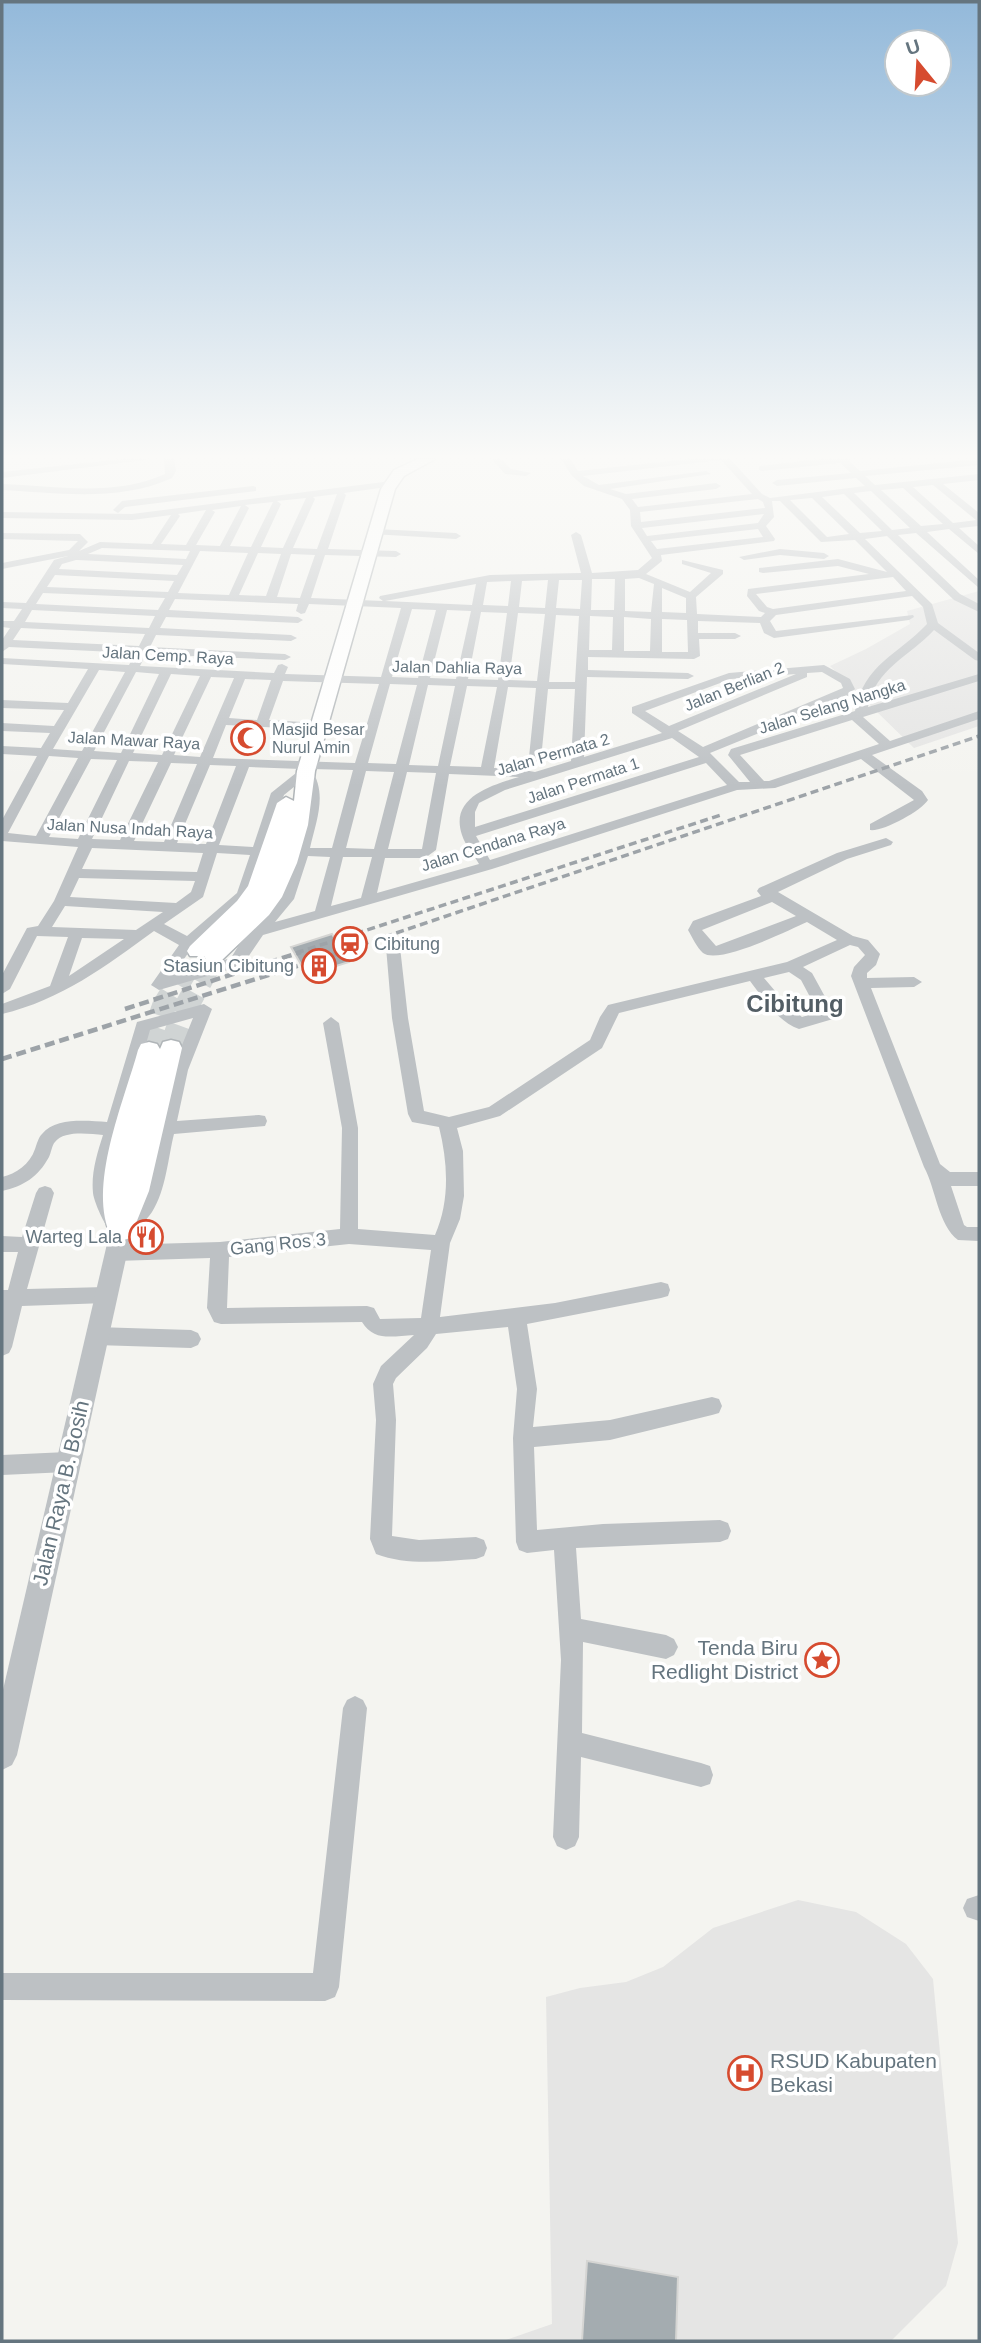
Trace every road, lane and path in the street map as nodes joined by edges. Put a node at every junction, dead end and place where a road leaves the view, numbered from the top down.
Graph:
1 (54, 568) edge
2 (185, 568) edge
3 (248, 568) edge
4 (281, 568) edge
5 (316, 568) edge
6 (365, 568) edge
7 (585, 568) edge
8 (634, 568) edge
9 (642, 568) edge
10 (650, 568) edge
11 (707, 568) edge
12 (780, 568) edge
13 (868, 568) edge
14 (890, 568) edge
15 (919, 568) edge
16 (961, 568) edge
17 (763, 570) dead end
18 (51, 572) junction
19 (896, 574) junction
20 (587, 576) junction
21 (620, 576) junction
22 (880, 576) junction
23 (554, 577) junction
24 (180, 578) junction
25 (517, 578) junction
26 (482, 579) junction
27 (659, 585) junction
28 (979, 585) edge
29 (40, 590) junction
30 (979, 592) edge
31 (914, 593) junction
32 (170, 596) junction
33 (691, 596) junction
34 (232, 599) junction
35 (270, 601) junction
36 (946, 601) junction
37 (304, 602) junction
38 (356, 604) junction
39 (2, 605) edge
40 (29, 606) junction
41 (407, 607) junction
42 (442, 608) junction
43 (477, 609) junction
44 (979, 609) edge
45 (514, 610) junction
46 (551, 611) junction
47 (163, 612) junction
48 (584, 612) junction
49 (621, 613) junction
50 (657, 615) junction
51 (690, 616) junction
52 (769, 616) junction
53 (909, 617) dead end
54 (298, 620) junction
55 (2, 624) edge
56 (933, 624) junction
57 (15, 625) junction
58 (154, 630) junction
59 (693, 636) junction
60 (735, 636) dead end
61 (291, 638) junction
62 (3, 645) edge
63 (144, 648) junction
64 (583, 653) junction
65 (618, 653) junction
66 (656, 654) junction
67 (285, 657) junction
68 (979, 658) edge
69 (2, 661) edge
70 (96, 666) junction
71 (133, 669) junction
72 (167, 670) junction
73 (814, 671) junction
74 (207, 673) junction
75 (241, 674) junction
76 (688, 676) dead end
77 (278, 677) junction
78 (979, 677) edge
79 (333, 679) junction
80 (581, 680) junction
81 (385, 681) junction
82 (422, 682) junction
83 (462, 683) junction
84 (503, 684) junction
85 (541, 685) junction
86 (2, 704) edge
87 (72, 706) junction
88 (858, 715) junction
89 (979, 715) edge
90 (222, 721) junction
91 (262, 723) junction
92 (2, 727) edge
93 (318, 727) junction
94 (58, 730) junction
95 (669, 733) junction
96 (887, 744) junction
97 (45, 752) junction
98 (4, 753) edge
99 (862, 753) junction
100 (86, 755) junction
101 (705, 755) junction
102 (125, 757) junction
103 (165, 759) junction
104 (205, 761) junction
105 (244, 764) junction
106 (577, 764) junction
107 (307, 768) junction
108 (359, 768) junction
109 (403, 769) junction
110 (441, 770) junction
111 (486, 771) junction
112 (512, 772) junction
113 (536, 776) junction
114 (736, 786) junction
115 (761, 786) junction
116 (874, 827) dead end
117 (2, 835) edge
118 (468, 835) junction
119 (40, 841) junction
120 (886, 842) dead end
121 (85, 843) junction
122 (125, 845) junction
123 (169, 847) junction
124 (211, 849) junction
125 (258, 851) junction
126 (302, 852) junction
127 (338, 853) junction
128 (381, 854) junction
129 (487, 866) junction
130 (75, 873) junction
131 (202, 877) junction
132 (766, 892) junction
133 (368, 899) junction
134 (61, 901) junction
135 (178, 908) junction
136 (322, 912) junction
137 (808, 916) junction
138 (154, 925) junction
139 (37, 931) junction
140 (77, 931) junction
141 (258, 932) junction
142 (139, 935) junction
143 (849, 940) junction
144 (393, 947) dead end
145 (199, 950) junction
146 (791, 966) junction
147 (755, 976) junction
148 (914, 982) dead end
149 (862, 983) junction
150 (2, 989) edge
151 (57, 989) junction
152 (2, 1009) edge
153 (331, 1023) dead end
154 (160, 1049) tunnel mouth
155 (259, 1121) dead end
156 (447, 1125) junction
157 (165, 1128) junction
158 (114, 1129) junction
159 (939, 1176) junction
160 (979, 1179) edge
161 (2, 1184) edge
162 (45, 1193) dead end
163 (979, 1234) edge
164 (349, 1236) junction
165 (118, 1242) junction
166 (441, 1243) junction
167 (2, 1244) edge
168 (30, 1245) junction
169 (220, 1250) junction
170 (661, 1290) dead end
171 (106, 1295) junction
172 (9, 1298) edge
173 (516, 1316) junction
174 (429, 1328) junction
175 (96, 1336) junction
176 (191, 1339) dead end
177 (2, 1347) edge
178 (712, 1406) dead end
179 (523, 1438) junction
180 (67, 1462) junction
181 (2, 1465) edge
182 (720, 1531) dead end
183 (564, 1539) junction
184 (476, 1548) dead end
185 (571, 1628) junction
186 (666, 1647) dead end
187 (355, 1708) dead end
188 (569, 1744) junction
189 (2, 1755) edge
190 (701, 1775) dead end
191 (566, 1837) dead end
192 (2, 1987) edge

1 - 18 street
2 - 24 street
3 - 34 street
4 - 35 street
5 - 37 street
6 - 38 main road
7 - 20 street
8 - 20 street
9 - 21 street
10 - 27 street
11 - 33 street
12 - 17 street
13 - 22 street
14 - 19 street
15 - 36 street
16 - 28 street
18 - 24 street
18 - 29 street
19 - 22 street
19 - 31 street
20 - 21 street
20 - 23 street
20 - 26 street
20 - 48 street
21 - 49 street
22 - 52 street
23 - 25 street
23 - 46 street
24 - 32 street
25 - 26 street
25 - 45 street
26 - 38 street
26 - 43 street
27 - 33 street
27 - 50 street
29 - 32 street
29 - 40 street
30 - 36 street
31 - 36 street
31 - 52 street
32 - 34 street
32 - 47 street
33 - 51 street
34 - 35 street
35 - 37 street
36 - 44 street
36 - 56 street
37 - 38 street
37 - 54 street
38 - 41 street
38 - 79 main road
39 - 40 street
40 - 47 street
40 - 57 street
41 - 42 street
41 - 81 street
42 - 43 street
42 - 82 street
43 - 45 street
43 - 83 street
45 - 46 street
45 - 84 street
46 - 48 street
46 - 85 street
47 - 54 street
47 - 58 street
48 - 49 street
48 - 64 street
49 - 50 street
49 - 65 street
50 - 51 street
50 - 66 street
51 - 52 street
51 - 59 street
52 - 53 street
54 - 61 street
55 - 57 street
56 - 68 street
56 - 88 street
57 - 58 street
57 - 62 street
58 - 61 street
58 - 63 street
59 - 60 street
59 - 66 street
61 - 67 street
62 - 63 street
63 - 67 street
63 - 71 street
64 - 65 street
64 - 80 street
65 - 66 street
67 - 77 street
69 - 70 street, Jalan Cemp. Raya
70 - 71 street, Jalan Cemp. Raya
70 - 87 street
71 - 72 street, Jalan Cemp. Raya
71 - 100 street
72 - 74 street, Jalan Cemp. Raya
72 - 102 street
73 - 95 street, Jalan Berlian 2
73 - 95 street
73 - 101 street, Jalan Permata 1
74 - 75 street, Jalan Cemp. Raya
74 - 103 street
75 - 77 street, Jalan Cemp. Raya
75 - 90 street
76 - 80 street, Jalan Dahlia Raya
77 - 79 street, Jalan Cemp. Raya
77 - 91 street
78 - 88 street, Jalan Selang Nangka
79 - 81 street, Jalan Dahlia Raya
79 - 93 main road
80 - 85 street, Jalan Dahlia Raya
80 - 106 street
81 - 82 street, Jalan Dahlia Raya
81 - 108 street
82 - 83 street, Jalan Dahlia Raya
82 - 109 street
83 - 84 street, Jalan Dahlia Raya
83 - 110 street
84 - 85 street, Jalan Dahlia Raya
84 - 111 street
85 - 112 street
86 - 87 street
87 - 94 street
88 - 96 street
88 - 115 street, Jalan Selang Nangka
89 - 96 street, Jalan Cendana Raya
90 - 91 street
90 - 104 street
91 - 93 street
92 - 94 street
93 - 107 main road
94 - 97 street
95 - 101 street
95 - 106 street, Jalan Permata 2
96 - 99 street, Jalan Cendana Raya
97 - 98 street, Jalan Mawar Raya
97 - 100 street, Jalan Mawar Raya
97 - 117 street
99 - 115 street, Jalan Cendana Raya
99 - 116 street
100 - 102 street, Jalan Mawar Raya
100 - 119 street
101 - 114 street
101 - 118 street, Jalan Permata 1
102 - 103 street, Jalan Mawar Raya
102 - 121 street
103 - 104 street, Jalan Mawar Raya
103 - 122 street
104 - 105 street, Jalan Mawar Raya
104 - 123 street
105 - 107 street, Jalan Mawar Raya
105 - 124 street
106 - 113 street, Jalan Permata 2
107 - 108 street, Jalan Mawar Raya
107 - 125 street
107 - 126 street
107 - 145 main road
108 - 109 street, Jalan Mawar Raya
108 - 127 street
109 - 110 street, Jalan Mawar Raya
109 - 128 street
110 - 111 street, Jalan Mawar Raya
110 - 128 street
111 - 112 street, Jalan Mawar Raya
112 - 113 street, Jalan Mawar Raya
113 - 118 street, Jalan Permata 2
114 - 115 street, Jalan Cendana Raya
114 - 129 street, Jalan Cendana Raya
117 - 119 street, Jalan Nusa Indah Raya
118 - 129 street
119 - 121 street, Jalan Nusa Indah Raya
120 - 132 street
121 - 122 street, Jalan Nusa Indah Raya
121 - 130 street
122 - 123 street, Jalan Nusa Indah Raya
123 - 124 street, Jalan Nusa Indah Raya
124 - 125 street, Jalan Nusa Indah Raya
124 - 131 street
125 - 145 street
126 - 127 street
126 - 141 street
127 - 128 street
127 - 136 street
128 - 133 street
129 - 133 street, Jalan Cendana Raya
130 - 131 street
130 - 134 street
131 - 135 street
132 - 137 street
132 - 137 street
133 - 136 street, Jalan Cendana Raya
134 - 135 street
134 - 139 street
135 - 138 street
136 - 141 street, Jalan Cendana Raya
137 - 143 street
138 - 142 street
138 - 145 street
139 - 140 street
139 - 150 street
140 - 142 street
140 - 151 street
141 - 145 street
142 - 151 street
143 - 146 street
143 - 149 street
144 - 156 street
146 - 147 street
146 - 147 street
147 - 156 street
148 - 149 street
149 - 159 street
151 - 152 street
153 - 164 street
154 - 165 main road
155 - 157 street
156 - 166 street
157 - 158 street
157 - 165 street
158 - 161 street
158 - 165 street
159 - 160 street
159 - 163 street
162 - 168 street
164 - 166 street, Gang Ros 3
164 - 169 street, Gang Ros 3
165 - 169 street, Gang Ros 3
165 - 171 street, Jalan Raya B. Bosih
166 - 174 street
167 - 168 street
168 - 172 street
169 - 174 street
170 - 173 street
171 - 172 street
171 - 175 street, Jalan Raya B. Bosih
172 - 177 street
173 - 174 street
173 - 179 street
174 - 184 street
175 - 176 street
175 - 180 street, Jalan Raya B. Bosih
178 - 179 street
179 - 183 street
180 - 181 street
180 - 189 street, Jalan Raya B. Bosih
182 - 183 street
183 - 185 street
185 - 186 street
185 - 188 street
187 - 192 street
188 - 190 street
188 - 191 street

